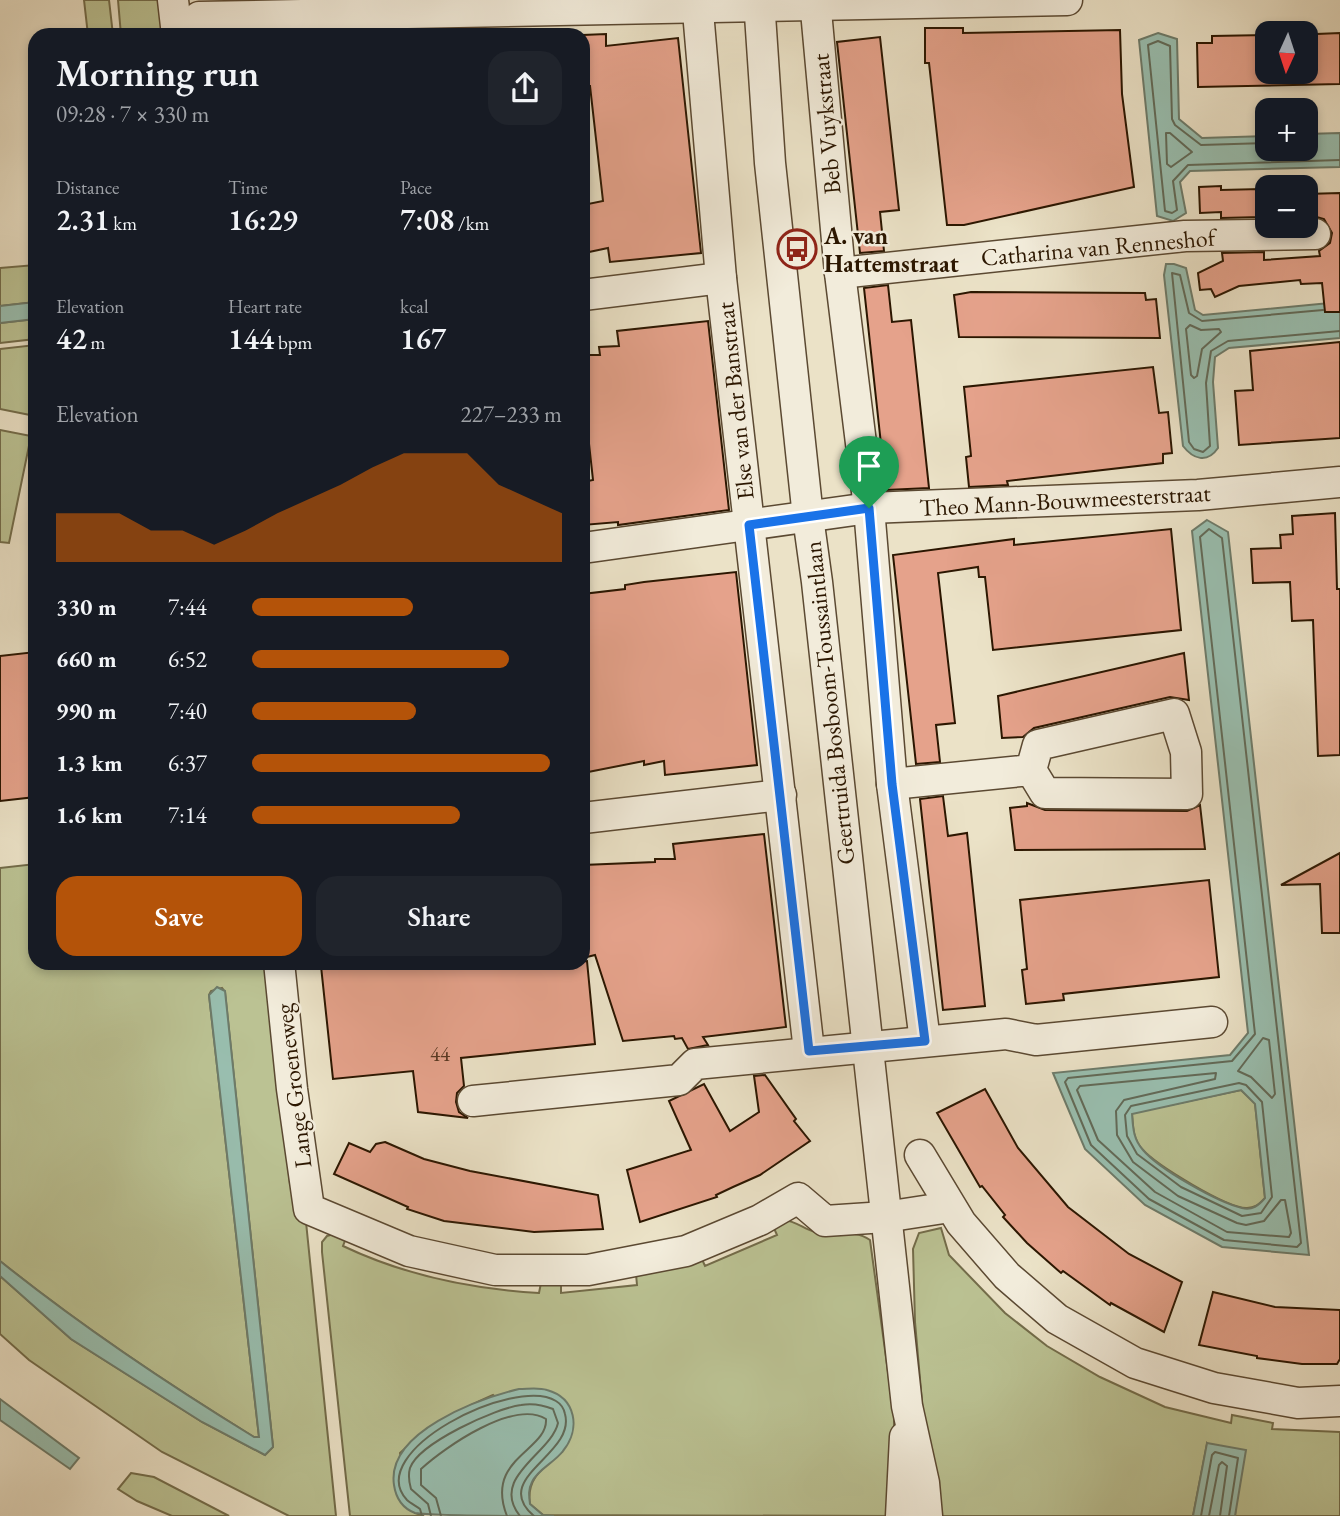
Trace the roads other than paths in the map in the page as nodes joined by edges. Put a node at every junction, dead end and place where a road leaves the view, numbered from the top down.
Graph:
1 (173, 0) edge
2 (1067, 0) edge
3 (815, 2) edge
4 (697, 3) edge
5 (759, 3) edge
6 (188, 26) edge
7 (1255, 235) edge
8 (840, 273) junction
9 (721, 278) junction
10 (590, 294) edge
11 (1340, 482) edge
12 (869, 508) junction
13 (808, 517) junction
14 (749, 525) junction
15 (590, 547) edge
16 (1031, 770) junction
17 (892, 784) junction
18 (781, 795) junction
19 (590, 817) edge
20 (280, 970) edge
21 (1212, 1022) dead end
22 (925, 1041) junction
23 (867, 1046) junction
24 (809, 1051) junction
25 (473, 1101) dead end
26 (920, 1154) dead end
27 (950, 1207) junction
28 (885, 1217) junction
29 (1340, 1401) edge
30 (907, 1406) junction
31 (901, 1516) edge
32 (926, 1516) edge

1 - 6 street
2 - 3 street
3 - 5 street
3 - 8 street, Beb Vuykstraat
4 - 5 street
4 - 6 street
4 - 9 street, Else van der Banstraat
5 - 13 street, Geertruida Bosboom-Toussaintlaan
7 - 8 street, Catharina van Renneshof
8 - 12 street, Beb Vuykstraat
9 - 10 street
9 - 14 street, Else van der Banstraat
11 - 12 street, Theo Mann-Bouwmeesterstraat
12 - 13 street, Theo Mann-Bouwmeesterstraat
12 - 17 street, Beb Vuykstraat
13 - 14 street, Theo Mann-Bouwmeesterstraat
13 - 23 street, Geertruida Bosboom-Toussaintlaan
14 - 15 street, Theo Mann-Bouwmeesterstraat
14 - 18 street, Else van der Banstraat
16 - 16 street
16 - 17 street
17 - 22 street, Beb Vuykstraat
18 - 19 street
18 - 24 street, Else van der Banstraat
20 - 28 street, Lange Groeneweg
21 - 22 street
22 - 23 street
23 - 24 street
23 - 28 street, Geertruida Bosboom-Toussaintlaan
24 - 25 street
26 - 27 street
27 - 28 street
27 - 29 street
28 - 30 street, Geertruida Bosboom-Toussaintlaan
30 - 31 street, Geertruida Bosboom-Toussaintlaan
30 - 32 street, Geertruida Bosboom-Toussaintlaan

